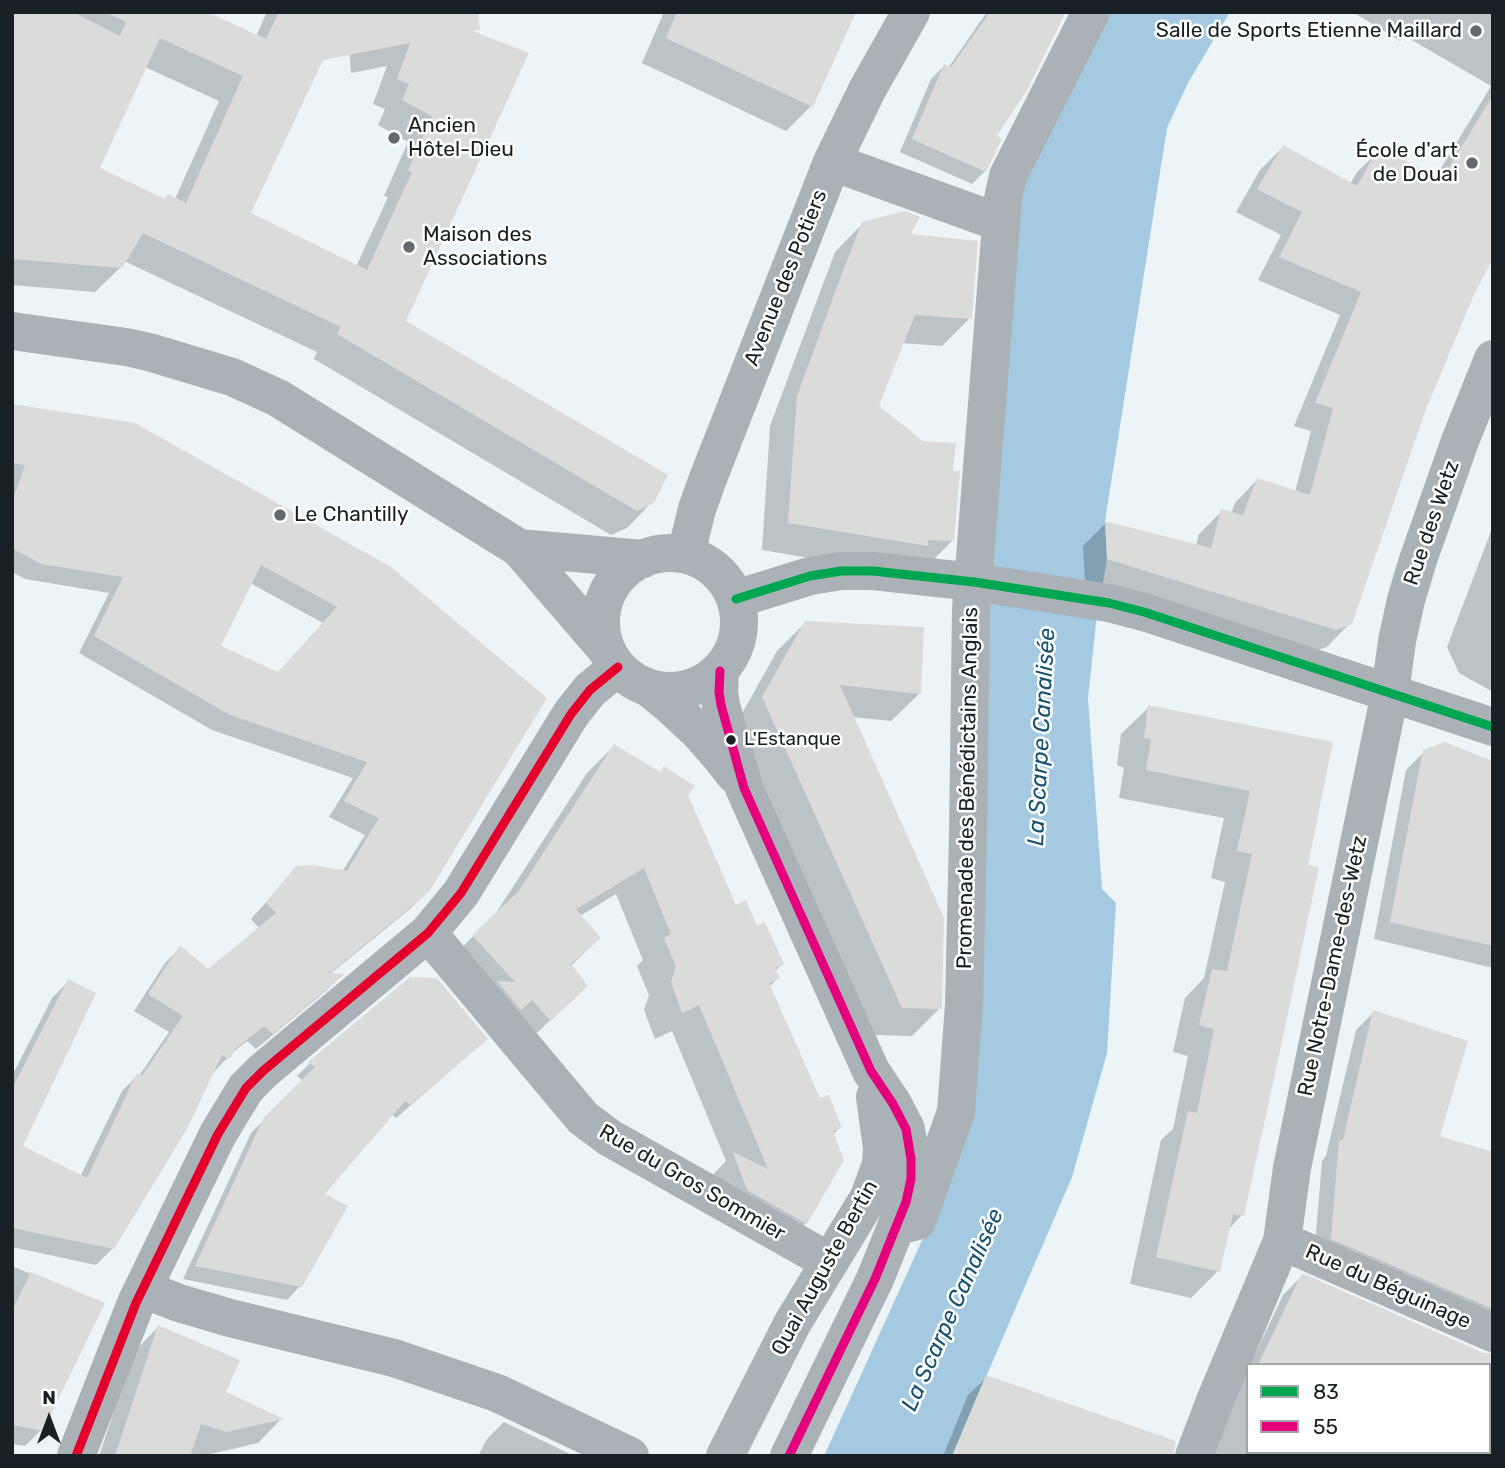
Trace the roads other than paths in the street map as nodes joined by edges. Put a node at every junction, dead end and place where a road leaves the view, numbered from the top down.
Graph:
1 (911, 12) edge
2 (1091, 12) edge
3 (832, 162) junction
4 (1001, 223) junction
5 (12, 331) edge
6 (1493, 359) edge
7 (519, 548) junction
8 (686, 554) junction
9 (643, 559) junction
10 (974, 582) junction
11 (736, 598) junction
12 (612, 658) junction
13 (720, 671) junction
14 (649, 688) junction
15 (1390, 693) junction
16 (1493, 727) edge
17 (744, 788) junction
18 (428, 933) junction
19 (871, 1071) junction
20 (897, 1226) junction
21 (1282, 1241) junction
22 (830, 1262) junction
23 (143, 1289) junction
24 (1493, 1333) edge
25 (76, 1456) edge
26 (630, 1456) edge
27 (725, 1456) edge
28 (789, 1456) edge
29 (1194, 1456) edge

1 - 3 street, Avenue des Potiers
2 - 4 street, Promenade des Bénédictains Anglais
3 - 4 street
3 - 8 street, Avenue des Potiers
4 - 10 street, Promenade des Bénédictains Anglais
5 - 7 street
6 - 15 street, Rue des Wetz
7 - 9 street
7 - 12 street
8 - 9 street
8 - 11 street
9 - 12 street
10 - 11 street
10 - 15 street
10 - 20 street, Promenade des Bénédictains Anglais
11 - 13 street
12 - 14 street
12 - 18 street
13 - 14 street
13 - 17 street
14 - 17 street
15 - 16 street
15 - 21 street, Rue Notre-Dame-des-Wetz
17 - 19 street
18 - 22 street, Rue du Gros Sommier
18 - 23 street
19 - 20 street, Quai Auguste Bertin
19 - 22 street, Quai Auguste Bertin
20 - 28 street, Quai Auguste Bertin
21 - 24 street, Rue du Béguinage
21 - 29 street, Rue Notre-Dame-des-Wetz
22 - 27 street, Quai Auguste Bertin
23 - 25 street
23 - 26 street

